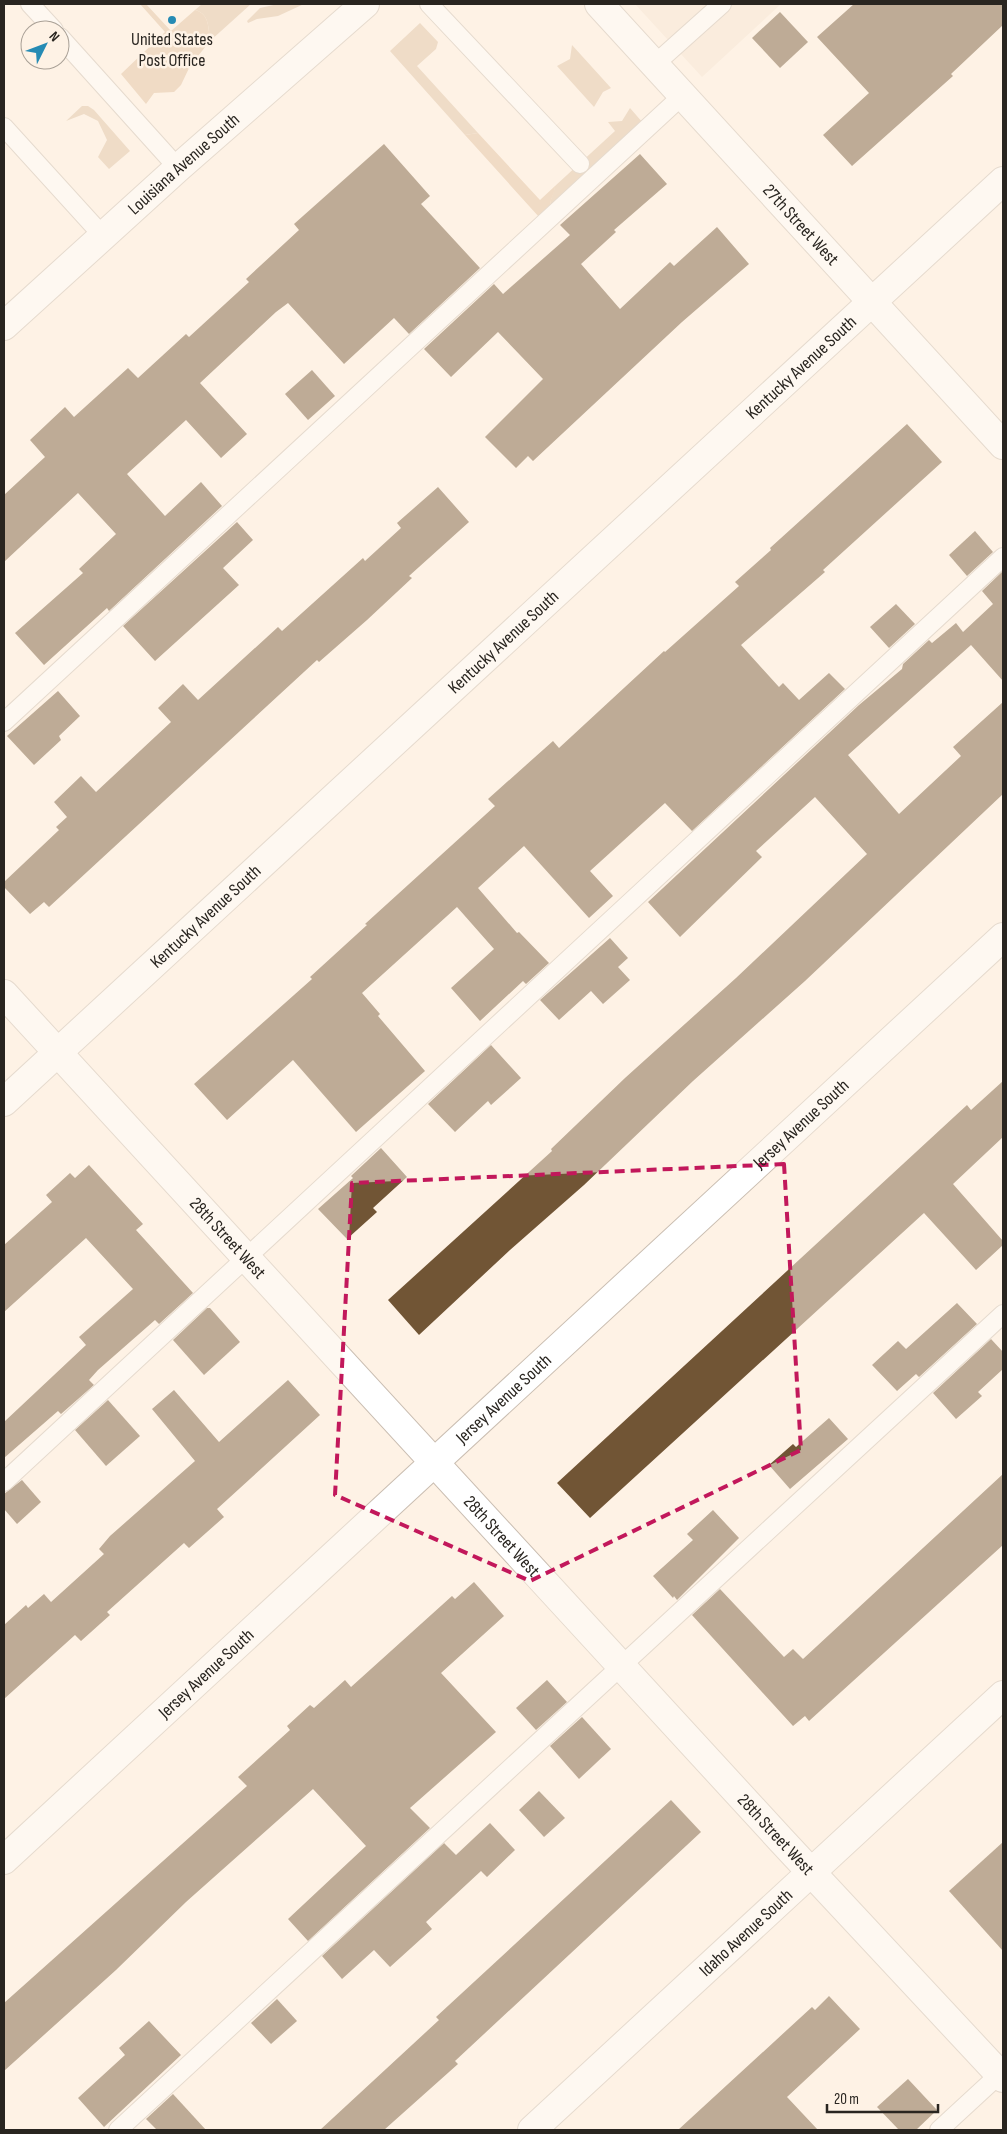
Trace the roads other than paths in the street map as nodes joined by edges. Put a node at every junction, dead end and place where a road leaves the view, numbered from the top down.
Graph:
1 (30, 4) edge
2 (365, 4) edge
3 (429, 4) edge
4 (600, 4) edge
5 (722, 4) edge
6 (45, 20) edge
7 (70, 48) edge
8 (655, 64) junction
9 (683, 95) junction
10 (4, 128) edge
11 (580, 164) dead end
12 (178, 168) junction
13 (1003, 181) edge
14 (103, 236) junction
15 (872, 302) junction
16 (4, 326) edge
17 (1003, 445) edge
18 (1003, 557) edge
19 (4, 722) edge
20 (1003, 937) edge
21 (4, 994) edge
22 (58, 1052) junction
23 (4, 1102) edge
24 (246, 1258) junction
25 (1003, 1314) edge
26 (434, 1462) junction
27 (4, 1482) edge
28 (622, 1666) junction
29 (1003, 1694) edge
30 (4, 1860) edge
31 (810, 1872) junction
32 (1002, 2074) edge
33 (118, 2130) edge
34 (532, 2130) edge
35 (939, 2130) edge

1 - 6 lane
2 - 12 street, Louisiana Avenue South
3 - 11 lane
4 - 8 street, 27th Street West
5 - 8 lane
7 - 12 lane
8 - 9 street, 27th Street West
9 - 15 street, 27th Street West
9 - 19 lane
10 - 14 lane
12 - 14 street, Louisiana Avenue South
13 - 15 street, Kentucky Avenue South
14 - 16 street, Louisiana Avenue South
15 - 17 street, 27th Street West
15 - 22 street, Kentucky Avenue South
18 - 24 lane
20 - 26 street, Jersey Avenue South
21 - 22 street, 28th Street West
22 - 23 street, Kentucky Avenue South
22 - 24 street, 28th Street West
24 - 26 street, 28th Street West
24 - 27 lane
25 - 28 lane
26 - 28 street, 28th Street West
26 - 30 street, Jersey Avenue South
28 - 31 street, 28th Street West
28 - 33 lane
29 - 31 street, Idaho Avenue South
31 - 32 street, 28th Street West
31 - 34 street, Idaho Avenue South
32 - 35 lane

